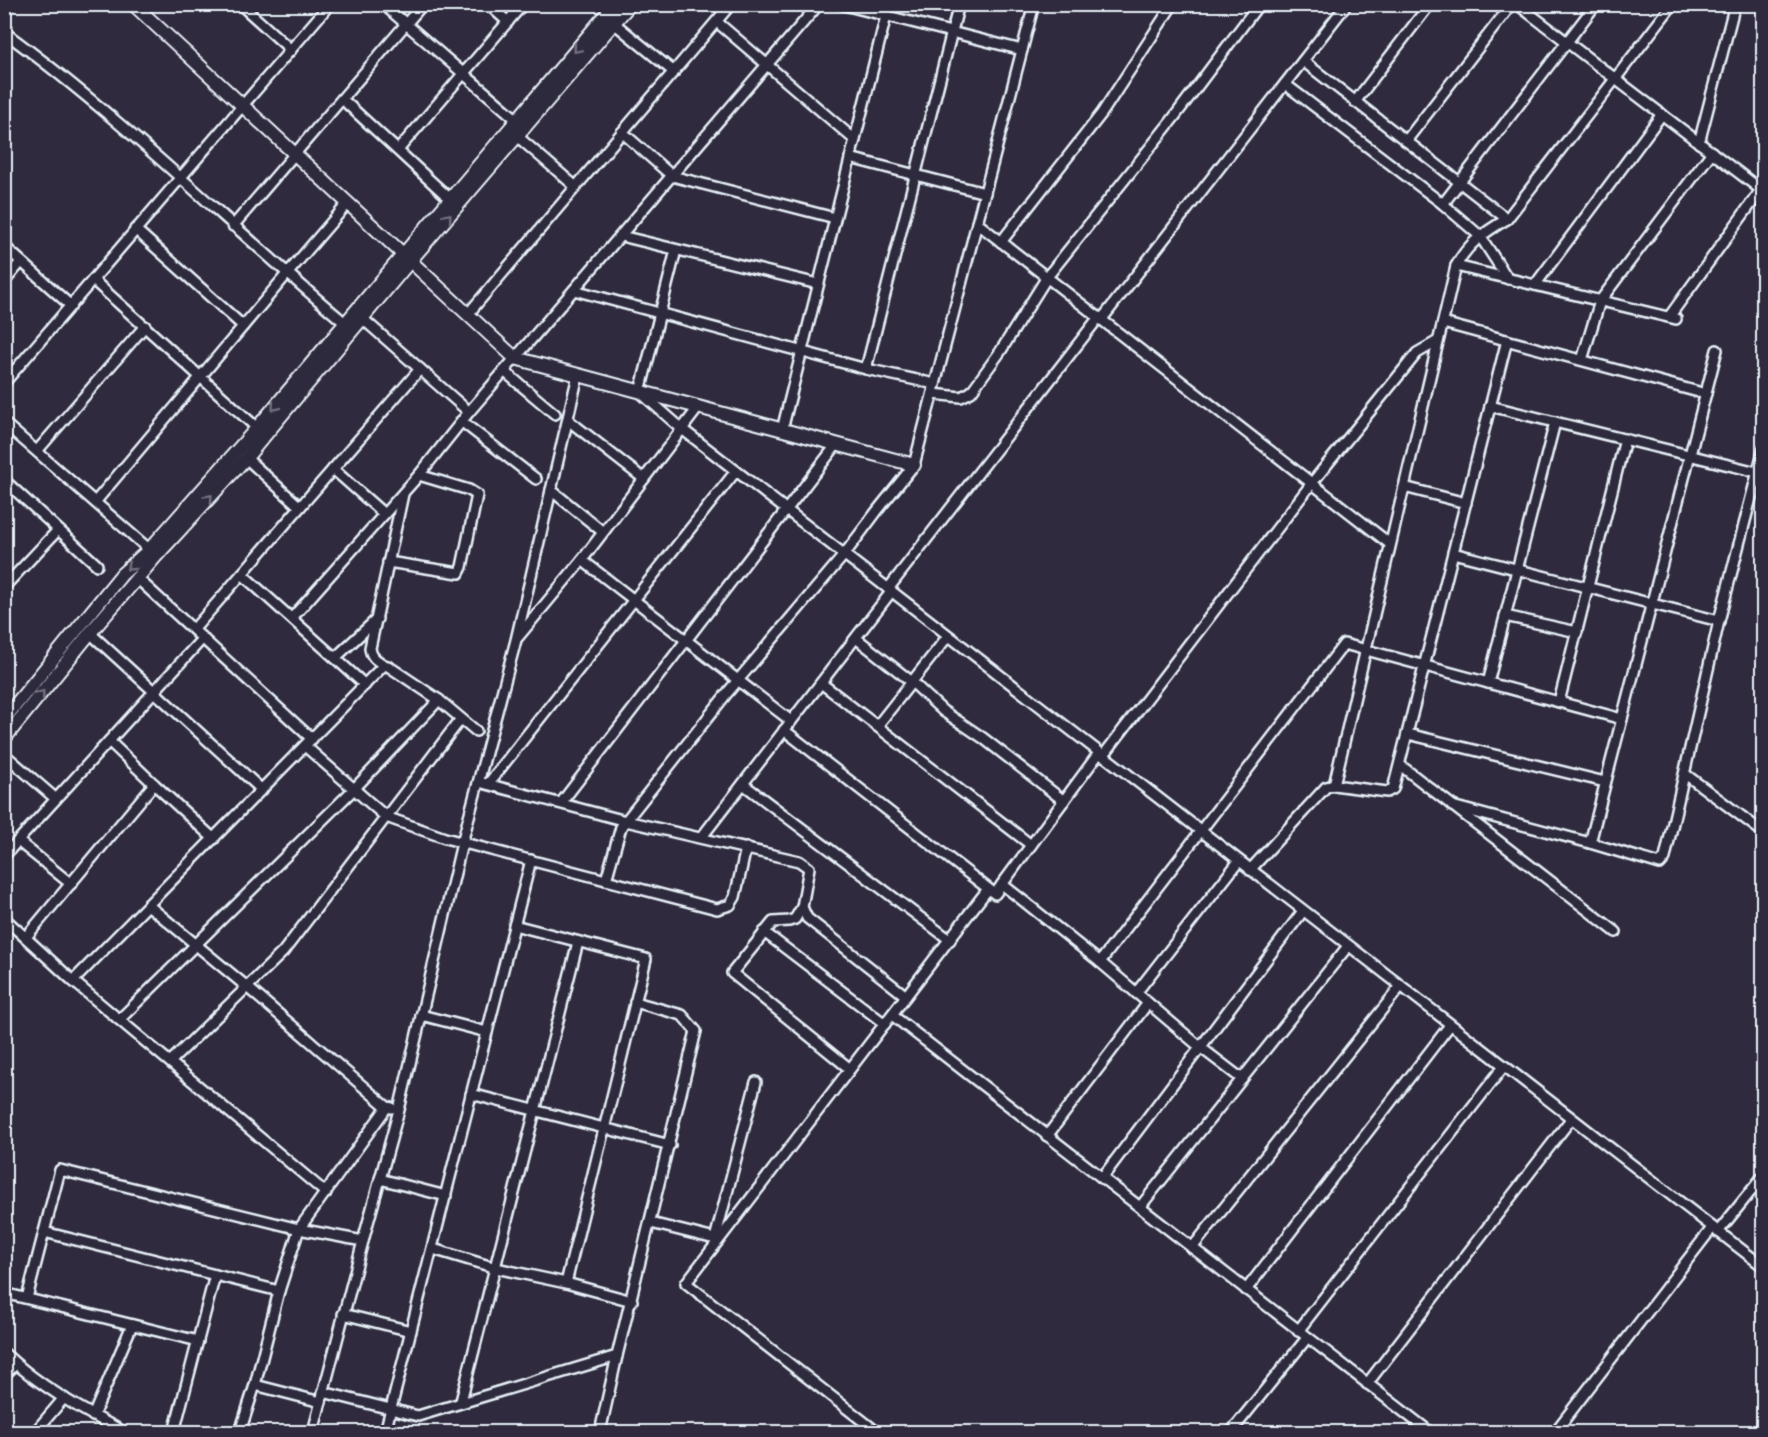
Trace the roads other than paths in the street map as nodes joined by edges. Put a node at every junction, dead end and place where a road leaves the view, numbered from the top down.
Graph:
1 (10, 4) edge
2 (133, 4) edge
3 (240, 4) edge
4 (330, 4) edge
5 (383, 4) edge
6 (423, 4) edge
7 (488, 4) edge
8 (523, 4) edge
9 (615, 4) edge
10 (630, 4) edge
11 (731, 4) edge
12 (819, 4) edge
13 (840, 4) edge
14 (889, 4) edge
15 (959, 4) edge
16 (1034, 4) edge
17 (1173, 4) edge
18 (1347, 4) edge
19 (1430, 4) edge
20 (1512, 4) edge
21 (1518, 4) edge
22 (1596, 4) edge
23 (1673, 4) edge
24 (1735, 4) edge
25 (1254, 6) edge
26 (4, 10) edge
27 (886, 17) junction
28 (508, 22) junction
29 (717, 22) junction
30 (614, 23) junction
31 (406, 24) junction
32 (4, 32) edge
33 (952, 33) junction
34 (1568, 43) junction
35 (291, 50) junction
36 (1022, 50) junction
37 (1303, 61) junction
38 (768, 64) junction
39 (674, 72) junction
40 (464, 74) junction
41 (1616, 79) junction
42 (1285, 84) junction
43 (342, 99) junction
44 (1354, 102) junction
45 (243, 106) junction
46 (1662, 114) junction
47 (516, 119) junction
48 (622, 132) junction
49 (517, 136) junction
50 (855, 140) junction
51 (1406, 141) junction
52 (1699, 143) junction
53 (398, 150) junction
54 (1712, 152) junction
55 (295, 154) junction
56 (850, 158) junction
57 (916, 175) junction
58 (672, 176) junction
59 (180, 178) junction
60 (1459, 182) junction
61 (576, 187) junction
62 (1763, 187) edge
63 (985, 193) junction
64 (449, 198) junction
65 (348, 203) junction
66 (1443, 204) junction
67 (835, 218) junction
68 (1507, 219) junction
69 (977, 223) junction
70 (233, 226) junction
71 (135, 229) junction
72 (621, 236) junction
73 (1480, 236) junction
74 (1001, 242) junction
75 (4, 246) edge
76 (676, 250) junction
77 (406, 258) junction
78 (21, 262) junction
79 (1456, 266) junction
80 (286, 274) junction
81 (1047, 277) junction
82 (1508, 279) junction
83 (93, 280) junction
84 (4, 282) edge
85 (818, 285) junction
86 (1535, 285) junction
87 (574, 290) junction
88 (1600, 301) junction
89 (71, 306) junction
90 (468, 314) junction
91 (660, 314) junction
92 (1100, 318) junction
93 (363, 319) junction
94 (345, 323) junction
95 (1443, 323) junction
96 (145, 326) junction
97 (243, 326) junction
98 (1507, 340) junction
99 (1438, 341) junction
100 (1717, 350) dead end
101 (801, 352) junction
102 (515, 358) junction
103 (1582, 360) junction
104 (420, 369) junction
105 (866, 369) junction
106 (504, 371) junction
107 (578, 375) junction
108 (202, 376) junction
109 (4, 383) edge
110 (934, 389) junction
111 (640, 392) junction
112 (1706, 394) junction
113 (1490, 406) junction
114 (698, 408) junction
115 (469, 412) junction
116 (555, 414) dead end
117 (568, 420) junction
118 (461, 422) junction
119 (1555, 422) junction
120 (4, 423) edge
121 (257, 428) junction
122 (682, 429) junction
123 (782, 430) junction
124 (1625, 439) junction
125 (837, 444) junction
126 (1764, 448) edge
127 (37, 451) junction
128 (1690, 455) junction
129 (246, 458) junction
130 (914, 465) junction
131 (333, 469) junction
132 (736, 471) junction
133 (1757, 472) junction
134 (419, 475) junction
135 (536, 479) dead end
136 (644, 479) junction
137 (1312, 483) junction
138 (6, 485) edge
139 (1404, 487) junction
140 (551, 490) junction
141 (403, 494) junction
142 (96, 501) junction
143 (1466, 503) junction
144 (300, 507) junction
145 (787, 511) junction
146 (384, 514) junction
147 (58, 530) junction
148 (603, 532) junction
149 (1390, 544) junction
150 (153, 553) junction
151 (1453, 553) junction
152 (844, 555) junction
153 (582, 560) junction
154 (388, 562) junction
155 (97, 565) dead end
156 (1517, 570) junction
157 (242, 574) junction
158 (137, 579) junction
159 (4, 587) edge
160 (1588, 588) junction
161 (890, 591) junction
162 (634, 601) junction
163 (1652, 603) junction
164 (1505, 616) junction
165 (292, 618) junction
166 (376, 619) junction
167 (1719, 621) junction
168 (194, 629) junction
169 (1577, 632) junction
170 (90, 633) junction
171 (948, 636) junction
172 (203, 638) junction
173 (856, 638) junction
174 (516, 640) junction
175 (686, 640) junction
176 (1365, 650) junction
177 (335, 657) junction
178 (384, 665) junction
179 (1425, 666) junction
180 (738, 681) junction
181 (912, 682) junction
182 (821, 683) junction
183 (1488, 683) junction
184 (365, 685) junction
185 (154, 691) junction
186 (439, 700) junction
187 (1559, 702) junction
188 (4, 719) edge
189 (1622, 719) junction
190 (460, 720) junction
191 (791, 721) junction
192 (877, 726) junction
193 (784, 730) junction
194 (476, 731) dead end
195 (1408, 734) junction
196 (312, 739) junction
197 (4, 740) edge
198 (109, 741) junction
199 (304, 746) junction
200 (4, 754) edge
201 (1101, 754) junction
202 (1400, 765) junction
203 (1685, 774) junction
204 (1605, 782) junction
205 (483, 783) junction
206 (154, 784) junction
207 (743, 784) junction
208 (1334, 785) junction
209 (354, 789) junction
210 (262, 790) junction
211 (56, 799) junction
212 (1064, 801) junction
213 (561, 803) junction
214 (1452, 806) junction
215 (386, 817) junction
216 (626, 821) junction
217 (1201, 831) junction
218 (1764, 833) edge
219 (701, 838) junction
220 (214, 839) junction
221 (18, 841) junction
222 (462, 843) junction
223 (1590, 843) junction
224 (1031, 845) junction
225 (746, 848) junction
226 (4, 856) edge
227 (531, 860) junction
228 (1239, 861) junction
229 (1250, 870) junction
230 (606, 880) junction
231 (70, 884) junction
232 (1002, 884) junction
233 (988, 889) junction
234 (148, 905) junction
235 (802, 907) junction
236 (1303, 911) junction
237 (4, 918) edge
238 (514, 925) junction
239 (764, 932) junction
240 (1616, 932) dead end
241 (26, 937) junction
242 (950, 940) junction
243 (578, 942) junction
244 (196, 945) junction
245 (1348, 946) junction
246 (1100, 962) junction
247 (73, 981) junction
248 (1401, 986) junction
249 (247, 987) junction
250 (1136, 993) junction
251 (906, 996) junction
252 (635, 1002) junction
253 (1148, 1003) junction
254 (892, 1015) junction
255 (422, 1016) junction
256 (120, 1019) junction
257 (885, 1024) junction
258 (1450, 1025) junction
259 (487, 1032) junction
260 (1200, 1047) junction
261 (171, 1061) junction
262 (1504, 1066) junction
263 (850, 1069) junction
264 (1242, 1079) junction
265 (756, 1082) dead end
266 (471, 1094) junction
267 (387, 1107) junction
268 (399, 1110) junction
269 (536, 1111) junction
270 (1571, 1119) junction
271 (604, 1128) junction
272 (1047, 1136) junction
273 (670, 1145) junction
274 (1764, 1175) edge
275 (1102, 1178) junction
276 (380, 1179) junction
277 (326, 1193) junction
278 (446, 1196) junction
279 (1140, 1208) junction
280 (651, 1223) junction
281 (299, 1229) junction
282 (1715, 1230) junction
283 (44, 1232) junction
284 (363, 1241) junction
285 (1192, 1248) junction
286 (433, 1249) junction
287 (1764, 1267) edge
288 (496, 1268) junction
289 (215, 1275) junction
290 (566, 1283) junction
291 (1246, 1290) junction
292 (279, 1291) junction
293 (4, 1293) edge
294 (27, 1298) junction
295 (632, 1301) junction
296 (343, 1314) junction
297 (132, 1324) junction
298 (411, 1331) junction
299 (1298, 1331) junction
300 (1307, 1338) junction
301 (198, 1341) junction
302 (4, 1353) edge
303 (617, 1356) junction
304 (16, 1364) junction
305 (4, 1375) edge
306 (1367, 1384) junction
307 (255, 1385) junction
308 (322, 1397) junction
309 (64, 1398) junction
310 (461, 1401) junction
311 (391, 1409) junction
312 (93, 1416) junction
313 (35, 1432) edge
314 (124, 1432) edge
315 (174, 1432) edge
316 (240, 1432) edge
317 (313, 1432) edge
318 (385, 1432) edge
319 (600, 1432) edge
320 (877, 1432) edge
321 (1231, 1432) edge
322 (1430, 1432) edge
323 (1555, 1432) edge

1 - 26 street
2 - 45 street
3 - 35 street
4 - 35 street
5 - 31 street
6 - 31 street
7 - 28 street
8 - 28 street
9 -> 47 street
10 - 30 street
11 - 29 street
12 - 38 street
13 - 27 street
14 - 27 street
15 - 33 street
16 - 36 street
17 - 74 street
18 - 37 street
19 - 44 street
20 - 51 street
21 - 34 street
22 - 34 street
23 - 41 street
24 - 52 street
25 - 81 street
27 - 33 street
27 - 50 street
28 - 40 street
29 - 38 street
29 - 39 street
30 - 39 street
30 - 49 street
31 - 40 street
31 - 43 street
32 - 59 street
33 - 36 street
33 - 57 street
34 - 41 street
34 - 60 street
35 - 45 street
36 - 63 street
37 - 42 street
37 - 44 street
38 - 50 street
38 - 58 street
39 - 48 street
40 - 47 street
40 - 53 street
41 - 46 street
41 - 68 street
42 - 66 street
42 - 92 street
43 - 53 street
43 - 55 street
44 - 51 street
45 - 55 street
45 - 59 street
46 - 52 street
46 - 86 street
47 - 64 street
48 - 58 street
48 - 61 street
49 - 61 street
77 -> 49 street
50 - 56 street
51 - 60 street
52 - 54 street
53 - 64 street
54 - 62 street
54 - 88 street
55 - 65 street
55 - 70 street
56 - 57 street
56 - 67 street
57 - 63 street
57 - 105 street
58 - 67 street
58 - 72 street
59 - 70 street
59 - 71 street
60 - 66 street
60 - 68 street
61 - 90 street
62 - 88 street
63 - 69 street
64 - 77 street
65 - 77 street
65 - 80 street
66 - 73 street
67 - 85 street
68 - 73 street
69 - 74 street
69 - 110 street
70 - 80 street
71 - 83 street
71 - 97 street
72 - 76 street
72 - 87 street
73 - 79 street
73 - 82 street
74 - 81 street
75 - 78 street
76 - 85 street
76 - 91 street
77 - 90 street
77 - 93 street
77 - 94 street
78 - 84 street
78 - 89 street
79 - 82 street
79 - 95 street
80 - 94 street
80 - 97 street
81 - 92 street
81 - 110 street
82 - 86 street
83 - 89 street
83 - 96 street
85 - 101 street
86 - 88 street
87 - 91 street
87 - 102 street
88 - 103 street
89 - 109 street
90 - 102 street
91 - 101 street
91 - 111 street
92 - 137 street
92 - 161 street
93 - 104 street
93 - 129 street
94 -> 121 street
95 - 98 street
95 - 99 street
96 - 108 street
96 - 127 street
97 - 108 street
98 - 103 street
98 - 113 street
99 - 137 street
99 - 139 street
100 - 112 street
101 - 105 street
101 - 123 street
102 - 106 street
102 - 107 street
103 - 112 street
104 - 115 street
104 - 131 street
105 - 110 street
106 - 115 street
106 - 116 street
107 - 111 street
107 - 117 street
108 - 121 street
108 - 142 street
110 - 130 street
111 - 114 street
111 - 122 street
112 - 128 street
113 - 119 street
113 - 143 street
114 - 122 street
114 - 123 street
115 - 118 street
117 - 136 street
117 - 140 street
118 - 134 street
118 - 135 street
119 - 124 street
119 - 156 street
120 - 127 street
121 - 150 street
122 - 132 street
122 - 136 street
123 - 125 street
124 - 128 street
124 - 160 street
125 - 130 street
125 - 145 street
126 - 133 street
127 - 142 street
128 - 133 street
128 - 163 street
129 - 144 street
150 -> 129 street
130 - 152 street
131 - 144 street
131 - 146 street
132 - 145 street
132 - 162 street
133 - 167 street
134 - 141 street
134 - 154 street
136 - 148 street
137 - 149 street
137 - 201 street
138 - 147 street
139 - 143 street
139 - 149 street
140 - 148 street
140 - 174 street
141 - 146 street
141 - 154 street
142 - 150 street
143 - 151 street
144 - 157 street
145 - 152 street
145 - 175 street
146 - 165 street
147 - 155 street
147 - 159 street
148 - 153 street
149 - 176 street
150 - 158 street
150 -> 188 street
151 - 156 street
151 - 179 street
152 - 161 street
152 - 180 street
153 - 162 street
153 - 174 street
154 - 166 street
156 - 160 street
156 - 164 street
157 - 165 street
157 - 168 street
158 - 168 street
158 - 170 street
160 - 163 street
160 - 169 street
161 - 171 street
161 - 173 street
162 - 175 street
162 - 205 street
163 - 167 street
163 - 189 street
164 - 169 street
164 - 183 street
165 - 177 street
166 - 177 street
166 - 178 street
167 - 203 street
168 - 172 street
169 - 187 street
170 - 185 street
197 -> 170 street
171 - 181 street
171 - 201 street
172 - 185 street
172 - 196 street
173 - 181 street
173 - 182 street
174 - 205 street
175 - 180 street
175 - 213 street
176 - 179 street
176 - 208 street
176 - 217 street
177 - 184 street
178 - 184 street
178 - 186 street
179 - 183 street
179 - 195 street
180 - 191 street
180 - 216 street
181 - 192 street
181 - 212 street
182 - 191 street
182 - 192 street
183 - 187 street
184 - 196 street
185 - 198 street
185 - 210 street
186 - 190 street
186 - 209 street
187 - 189 street
189 - 204 street
190 - 194 street
190 - 215 street
191 - 193 street
192 - 224 street
193 - 207 street
193 - 233 street
195 - 202 street
195 - 204 street
196 - 199 street
198 - 206 street
198 - 211 street
199 - 209 street
199 - 210 street
200 - 211 street
201 - 212 street
201 - 217 street
202 - 208 street
202 - 214 street
203 - 218 street
203 - 223 street
204 - 223 street
205 - 213 street
205 - 222 street
206 - 220 street
206 - 231 street
207 - 219 street
207 - 242 street
208 - 229 street
209 - 215 street
209 - 244 street
210 - 220 street
211 - 221 street
212 - 224 street
213 - 216 street
214 - 223 street
214 - 240 street
215 - 222 street
215 - 249 street
216 - 219 street
216 - 230 street
217 - 228 street
217 - 246 street
219 - 225 street
220 - 234 street
221 - 226 street
221 - 231 street
222 - 227 street
222 - 255 street
224 - 232 street
225 - 230 street
225 - 235 street
227 - 230 street
227 - 238 street
228 - 229 street
228 - 250 street
229 - 236 street
231 - 241 street
232 - 233 street
232 - 246 street
233 - 242 street
234 - 244 street
234 - 247 street
235 - 239 street
235 - 251 street
236 - 245 street
236 - 260 street
237 - 241 street
238 - 243 street
238 - 259 street
239 - 257 street
239 - 263 street
241 - 247 street
242 - 251 street
243 - 252 street
243 - 269 street
244 - 249 street
244 - 256 street
245 - 248 street
245 - 264 street
246 - 250 street
247 - 256 street
248 - 258 street
248 - 285 street
249 - 261 street
249 - 267 street
250 - 253 street
251 - 254 street
252 - 271 street
252 - 273 street
253 - 260 street
253 - 272 street
254 - 257 street
254 - 272 street
255 - 259 street
255 - 268 street
256 - 261 street
257 - 263 street
258 - 262 street
258 - 291 street
259 - 266 street
260 - 264 street
260 - 275 street
261 - 277 street
262 - 270 street
262 - 299 street
263 - 320 street
264 - 279 street
265 - 280 street
266 - 269 street
266 - 278 street
267 - 268 street
267 - 277 street
268 - 276 street
269 - 271 street
269 - 288 street
270 - 282 street
270 - 306 street
271 - 273 street
271 - 290 street
272 - 275 street
273 - 280 street
274 - 282 street
275 - 279 street
276 - 278 street
276 - 284 street
277 - 281 street
278 - 286 street
279 - 285 street
280 - 295 street
281 - 283 street
281 - 284 street
281 - 292 street
282 - 287 street
282 - 323 street
283 - 289 street
283 - 294 street
284 - 296 street
285 - 291 street
286 - 288 street
286 - 298 street
288 - 290 street
288 - 310 street
289 - 292 street
289 - 301 street
290 - 295 street
291 - 299 street
292 - 307 street
293 - 294 street
294 - 297 street
295 - 303 street
296 - 298 street
296 - 308 street
297 - 301 street
297 - 312 street
298 - 311 street
299 - 300 street
300 - 306 street
300 - 321 street
301 - 315 street
302 - 304 street
303 - 310 street
303 - 319 street
304 - 305 street
304 - 309 street
306 - 322 street
307 - 308 street
307 - 316 street
308 - 311 street
308 - 317 street
309 - 312 street
309 - 313 street
310 - 311 street
311 - 318 street
312 - 314 street

